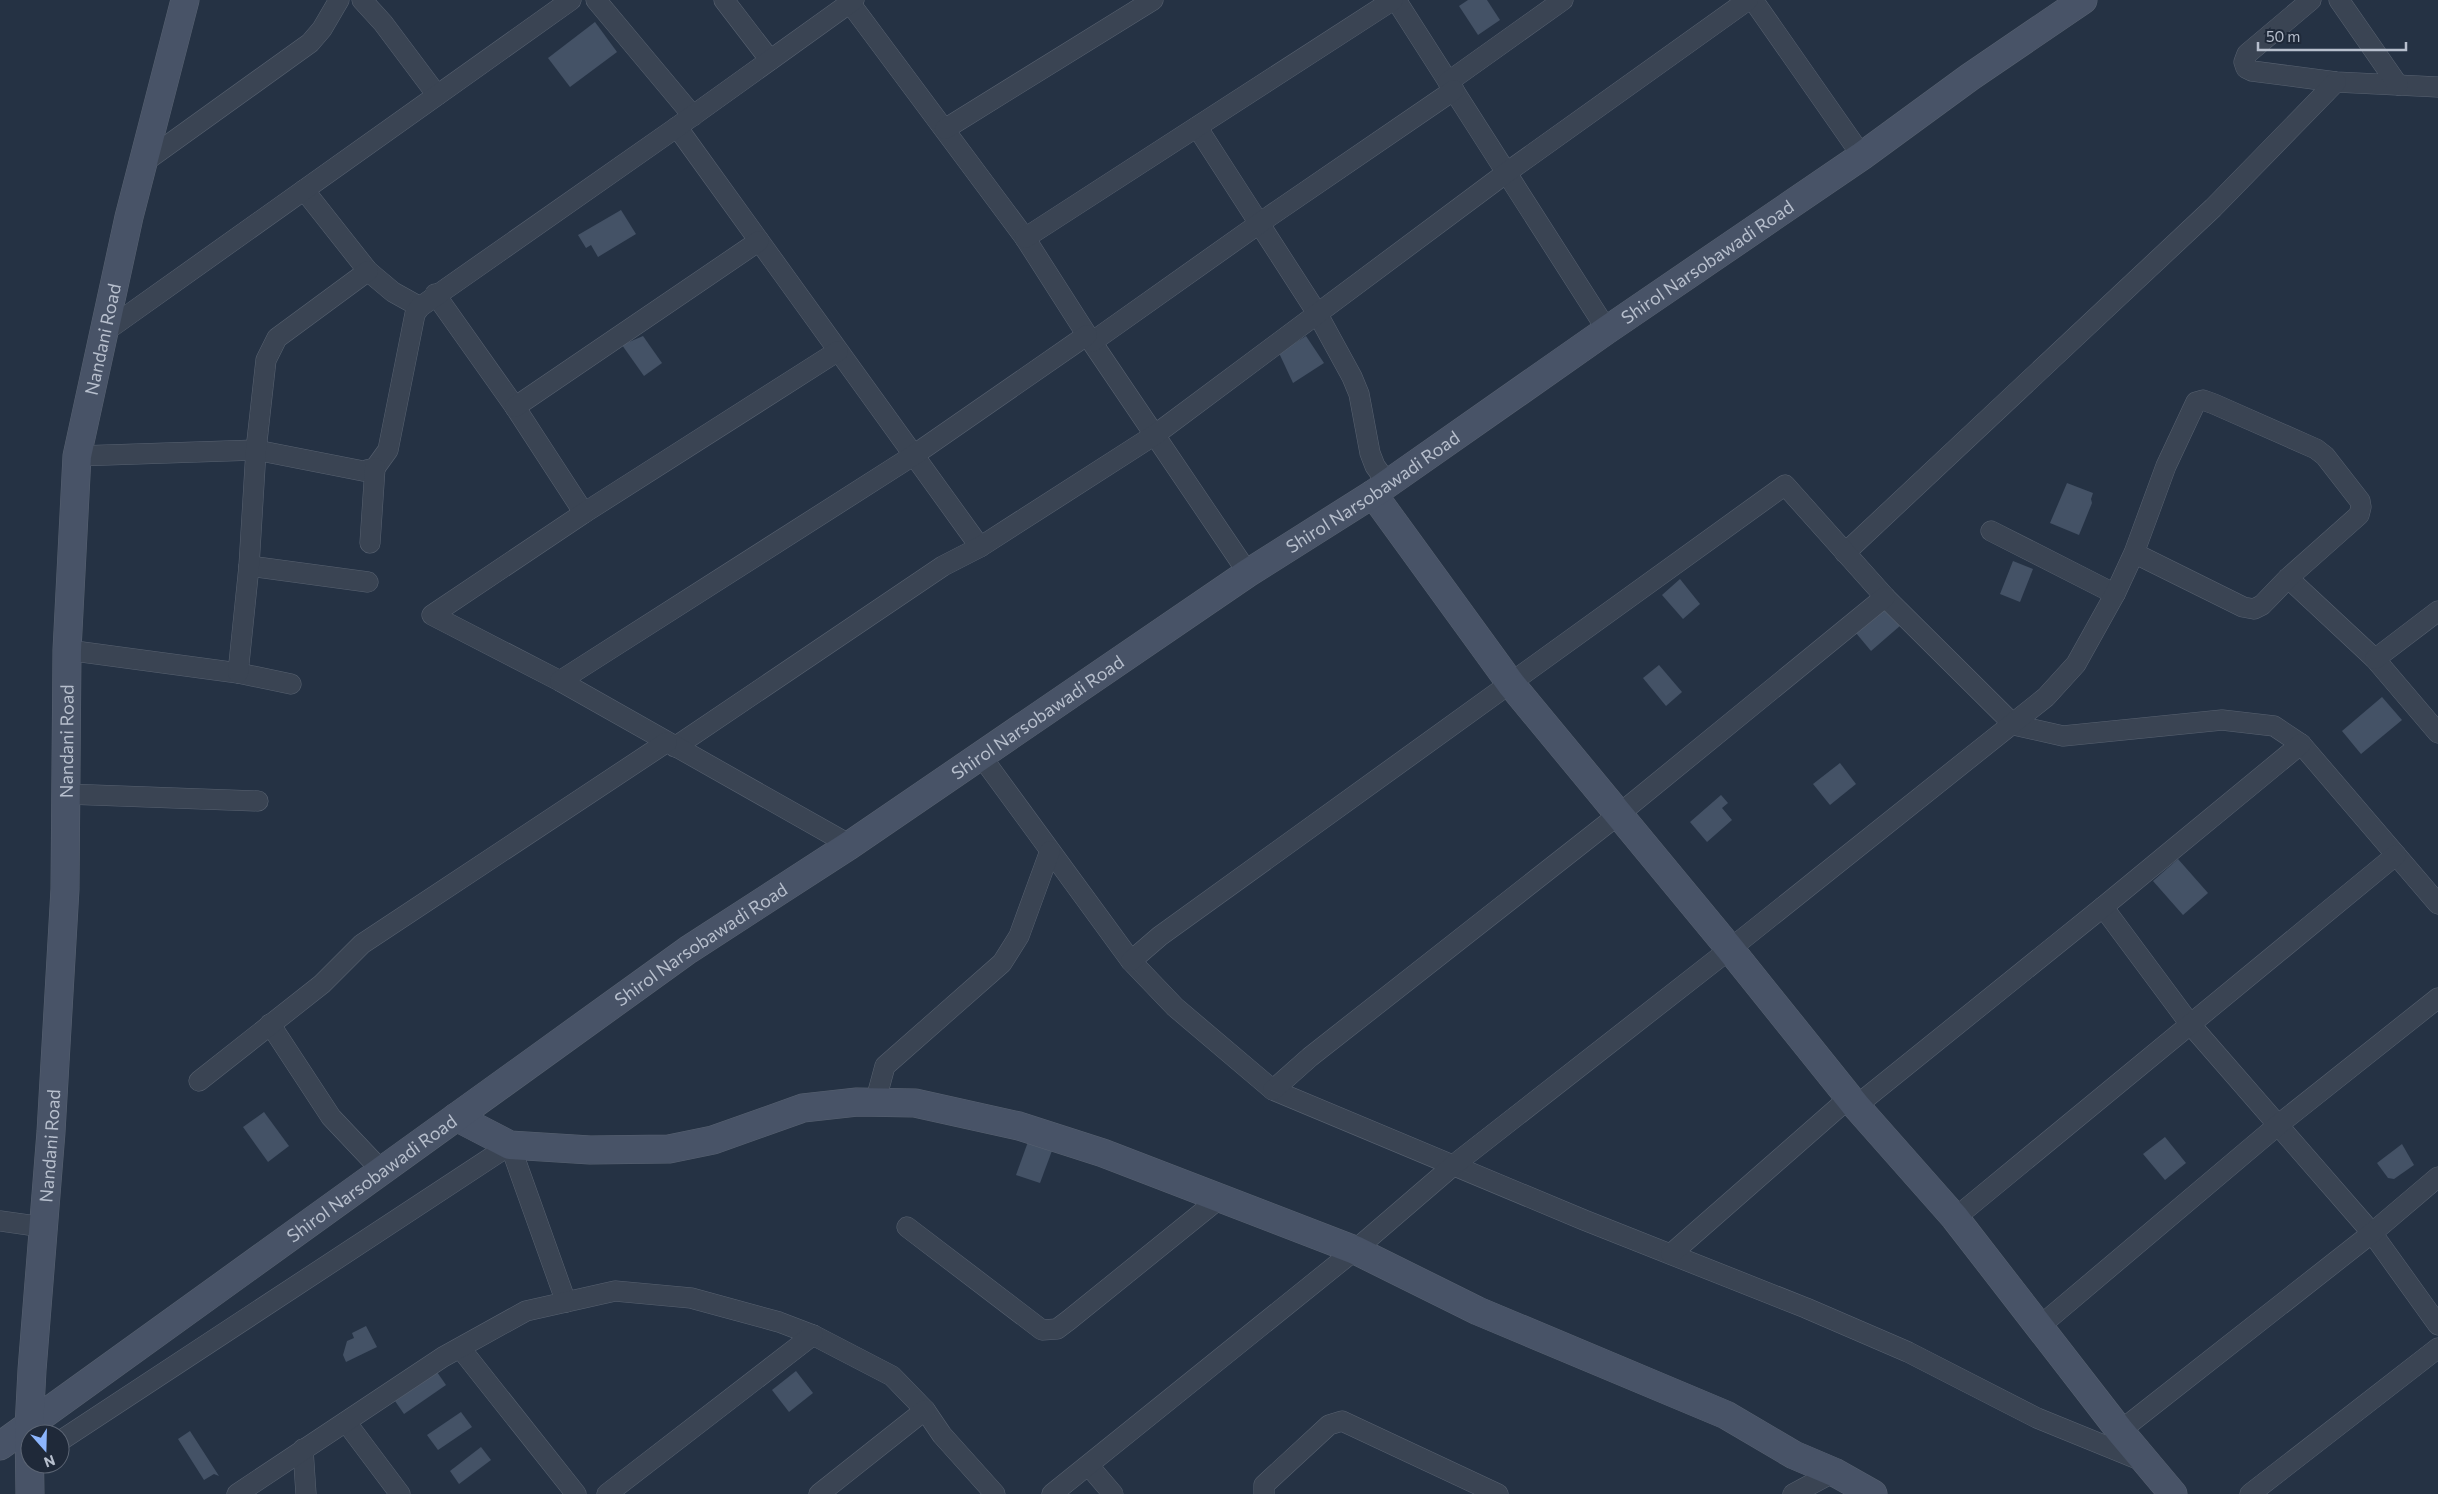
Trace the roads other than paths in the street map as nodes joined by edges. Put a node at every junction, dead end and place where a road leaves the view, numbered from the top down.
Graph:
1 (185, 0) edge
2 (339, 0) edge
3 (362, 0) edge
4 (571, 0) edge
5 (596, 0) edge
6 (724, 0) edge
7 (1153, 0) edge
8 (1394, 0) edge
9 (1564, 0) edge
10 (1748, 0) edge
11 (1753, 0) edge
12 (2310, 0) edge
13 (2339, 0) edge
14 (852, 1) edge
15 (2066, 5) edge
16 (770, 60) junction
17 (2336, 82) junction
18 (2398, 85) junction
19 (1451, 86) junction
20 (2438, 87) edge
21 (437, 95) junction
22 (685, 121) junction
23 (1197, 127) junction
24 (945, 129) junction
25 (1862, 156) junction
26 (143, 163) junction
27 (1506, 173) junction
28 (304, 190) junction
29 (1259, 224) junction
30 (1025, 238) junction
31 (759, 241) junction
32 (368, 271) junction
33 (427, 300) junction
34 (1317, 313) junction
35 (1607, 330) junction
36 (103, 333) junction
37 (1090, 338) junction
38 (838, 351) junction
39 (515, 406) junction
40 (1156, 434) junction
41 (256, 450) junction
42 (914, 455) junction
43 (77, 456) junction
44 (376, 468) junction
45 (1381, 489) junction
46 (584, 513) junction
47 (1991, 531) dead end
48 (370, 543) dead end
49 (980, 547) junction
50 (1845, 553) junction
51 (2134, 553) junction
52 (249, 566) junction
53 (1248, 574) junction
54 (2288, 578) junction
55 (368, 582) dead end
56 (2115, 594) junction
57 (1885, 597) junction
58 (2438, 611) edge
59 (68, 650) junction
60 (2375, 658) junction
61 (238, 674) junction
62 (560, 681) junction
63 (291, 684) dead end
64 (1511, 684) junction
65 (2014, 725) junction
66 (2438, 733) edge
67 (671, 744) junction
68 (2301, 744) junction
69 (981, 756) junction
70 (66, 794) junction
71 (258, 801) dead end
72 (1618, 815) junction
73 (850, 845) junction
74 (1050, 851) junction
75 (2396, 855) junction
76 (2438, 904) edge
77 (2104, 907) junction
78 (1730, 949) junction
79 (1131, 961) junction
80 (2438, 998) edge
81 (270, 1024) junction
82 (2190, 1024) junction
83 (199, 1081) dead end
84 (1272, 1090) junction
85 (1852, 1102) junction
86 (875, 1103) junction
87 (456, 1117) junction
88 (2278, 1125) junction
89 (510, 1146) junction
90 (1455, 1164) junction
91 (382, 1172) junction
92 (2438, 1177) edge
93 (1220, 1198) junction
94 (1955, 1218) junction
95 (0, 1220) edge
96 (43, 1226) junction
97 (907, 1227) dead end
98 (2372, 1233) junction
99 (1355, 1250) junction
100 (1671, 1254) junction
101 (566, 1302) junction
102 (2438, 1325) edge
103 (2040, 1326) junction
104 (813, 1335) junction
105 (2438, 1348) edge
106 (461, 1349) junction
107 (925, 1410) junction
108 (346, 1422) junction
109 (29, 1424) edge
110 (33, 1424) edge
111 (2120, 1431) junction
112 (20, 1433) edge
113 (70, 1434) edge
114 (0, 1446) edge
115 (303, 1449) junction
116 (2147, 1462) junction
117 (1089, 1466) junction
118 (1834, 1472) junction
119 (29, 1474) edge
120 (30, 1494) edge
121 (237, 1494) edge
122 (306, 1494) edge
123 (400, 1494) edge
124 (576, 1494) edge
125 (607, 1494) edge
126 (819, 1494) edge
127 (995, 1494) edge
128 (1052, 1494) edge
129 (1113, 1494) edge
130 (1264, 1494) edge
131 (1498, 1494) edge
132 (1793, 1494) edge
133 (1873, 1494) edge
134 (2174, 1494) edge
135 (2250, 1494) edge

1 - 26 main road, Nandani Road
2 - 26 street
3 - 21 street
4 - 21 street
5 - 22 street
6 - 16 street
7 - 24 street
8 - 19 street
8 - 23 street
9 - 19 street
10 - 27 street
11 - 25 street
12 - 17 street
13 - 18 street
14 - 16 street
14 - 24 street
15 - 25 main road, Shirol Narsobawadi Road
16 - 22 street
17 - 18 street
17 - 50 street
18 - 20 street
19 - 27 street
19 - 29 street
21 - 28 street
22 - 31 street
22 - 33 street
23 - 29 street
23 - 30 street
24 - 30 street
25 - 35 main road, Shirol Narsobawadi Road
26 - 36 main road, Nandani Road
27 - 34 street
27 - 35 street
28 - 32 street
28 - 36 street
29 - 34 street
29 - 37 street
30 - 37 street
31 - 38 street
31 - 39 street
32 - 33 street
32 - 41 street
33 - 39 street
33 - 44 street
34 - 40 street
34 - 45 street
35 - 45 main road, Shirol Narsobawadi Road
36 - 43 main road, Nandani Road
37 - 40 street
37 - 42 street
38 - 42 street
38 - 46 street
39 - 46 street
40 - 49 street
40 - 53 street
41 - 43 street
41 - 44 street
41 - 52 street
42 - 49 street
42 - 62 street
43 - 59 main road, Nandani Road
44 - 48 street
45 - 53 main road, Shirol Narsobawadi Road
45 - 64 main road
46 - 62 street
47 - 56 street
49 - 67 street
50 - 57 street
50 - 64 street
51 - 54 street
51 - 54 street
51 - 56 street
52 - 55 street
52 - 61 street
53 - 69 main road, Shirol Narsobawadi Road
54 - 60 street
56 - 65 street
57 - 65 street
57 - 72 street
58 - 60 street
59 - 61 street
59 - 70 main road, Nandani Road
60 - 66 street
61 - 63 street
62 - 67 street
64 - 72 main road
64 - 79 street
65 - 68 street
65 - 78 street
67 - 73 street
67 - 81 street
68 - 75 street
68 - 77 street
69 - 73 main road, Shirol Narsobawadi Road
69 - 74 street
70 - 71 street
70 - 96 main road, Nandani Road
72 - 78 main road
72 - 84 street
73 - 87 main road, Shirol Narsobawadi Road
74 - 79 street
74 - 86 street
75 - 76 street
75 - 82 street
77 - 82 street
77 - 85 street
78 - 85 main road
78 - 90 street
79 - 84 street
80 - 88 street
81 - 83 street
81 - 91 street
82 - 88 street
82 - 94 street
84 - 90 street
85 - 94 main road
85 - 100 street
86 - 89 main road
86 - 93 main road
87 - 89 main road
87 - 91 main road, Shirol Narsobawadi Road
88 - 98 street
88 - 103 street
89 - 101 street
89 - 113 street
90 - 99 street
90 - 100 street
91 - 110 main road, Shirol Narsobawadi Road
92 - 98 street
93 - 97 street
93 - 99 main road
94 - 103 main road
95 - 96 street
96 - 109 main road, Nandani Road
98 - 102 street
98 - 111 street
99 - 117 street
99 - 118 main road
100 - 116 street
101 - 104 street
101 - 106 street
103 - 111 main road
104 - 107 street
104 - 125 street
105 - 135 street
106 - 108 street
106 - 124 street
107 - 126 street
107 - 127 street
108 - 115 street
108 - 123 street
111 - 116 main road
112 - 114 main road, Shirol Narsobawadi Road
115 - 121 street
115 - 122 street
116 - 134 main road
117 - 128 street
117 - 129 street
118 - 132 street
118 - 133 main road
119 - 120 main road, Nandani Road
130 - 131 street

